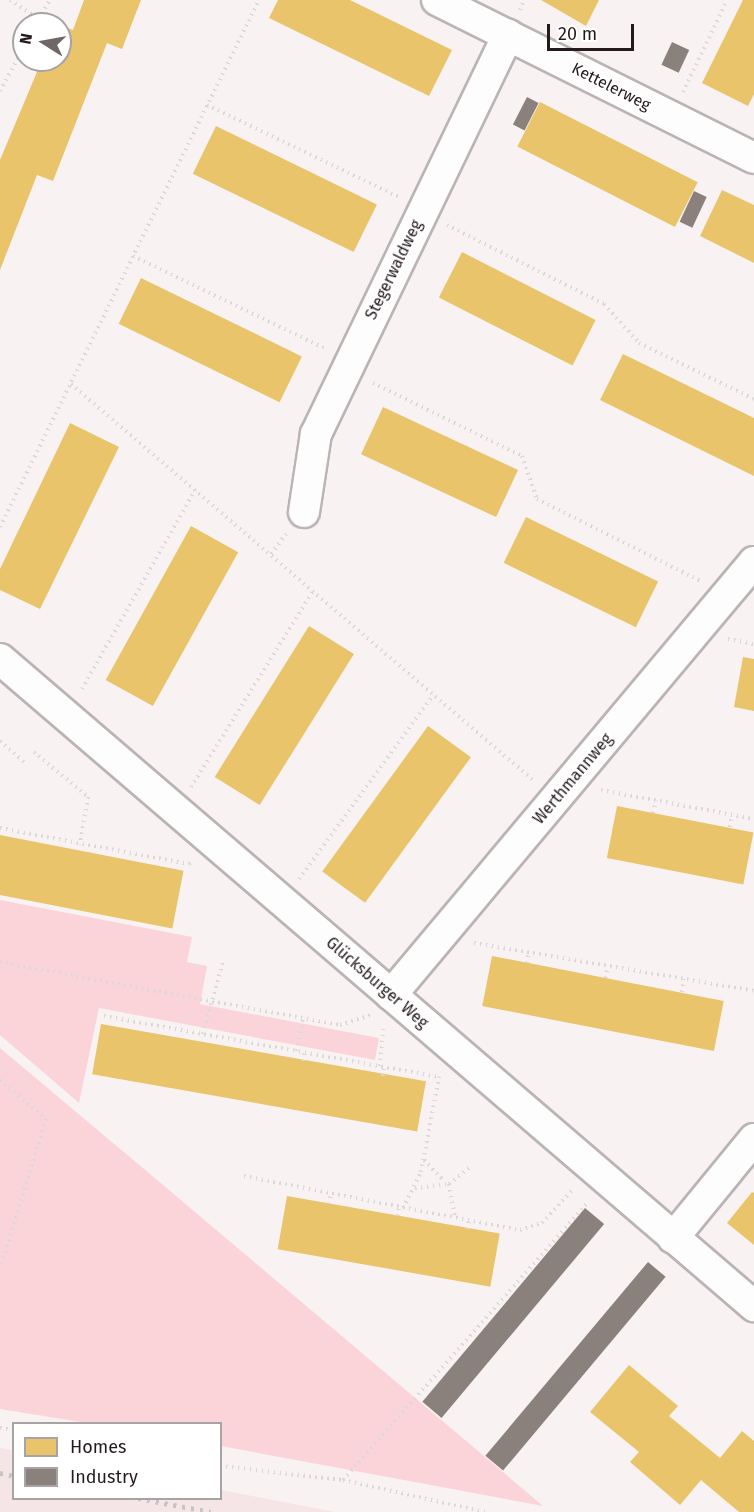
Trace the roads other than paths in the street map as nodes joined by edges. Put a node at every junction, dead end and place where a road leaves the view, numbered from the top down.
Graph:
1 (436, 0) edge
2 (508, 35) junction
3 (754, 158) edge
4 (304, 512) dead end
5 (754, 562) edge
6 (0, 659) edge
7 (385, 1004) junction
8 (754, 1139) edge
9 (673, 1238) junction
10 (754, 1306) edge

1 - 2 street, Kettelerweg
2 - 3 street, Kettelerweg
2 - 4 street, Stegerwaldweg
5 - 7 street, Werthmannweg
6 - 7 street, Glücksburger Weg
7 - 9 street, Glücksburger Weg
8 - 9 street
9 - 10 street, Glücksburger Weg

